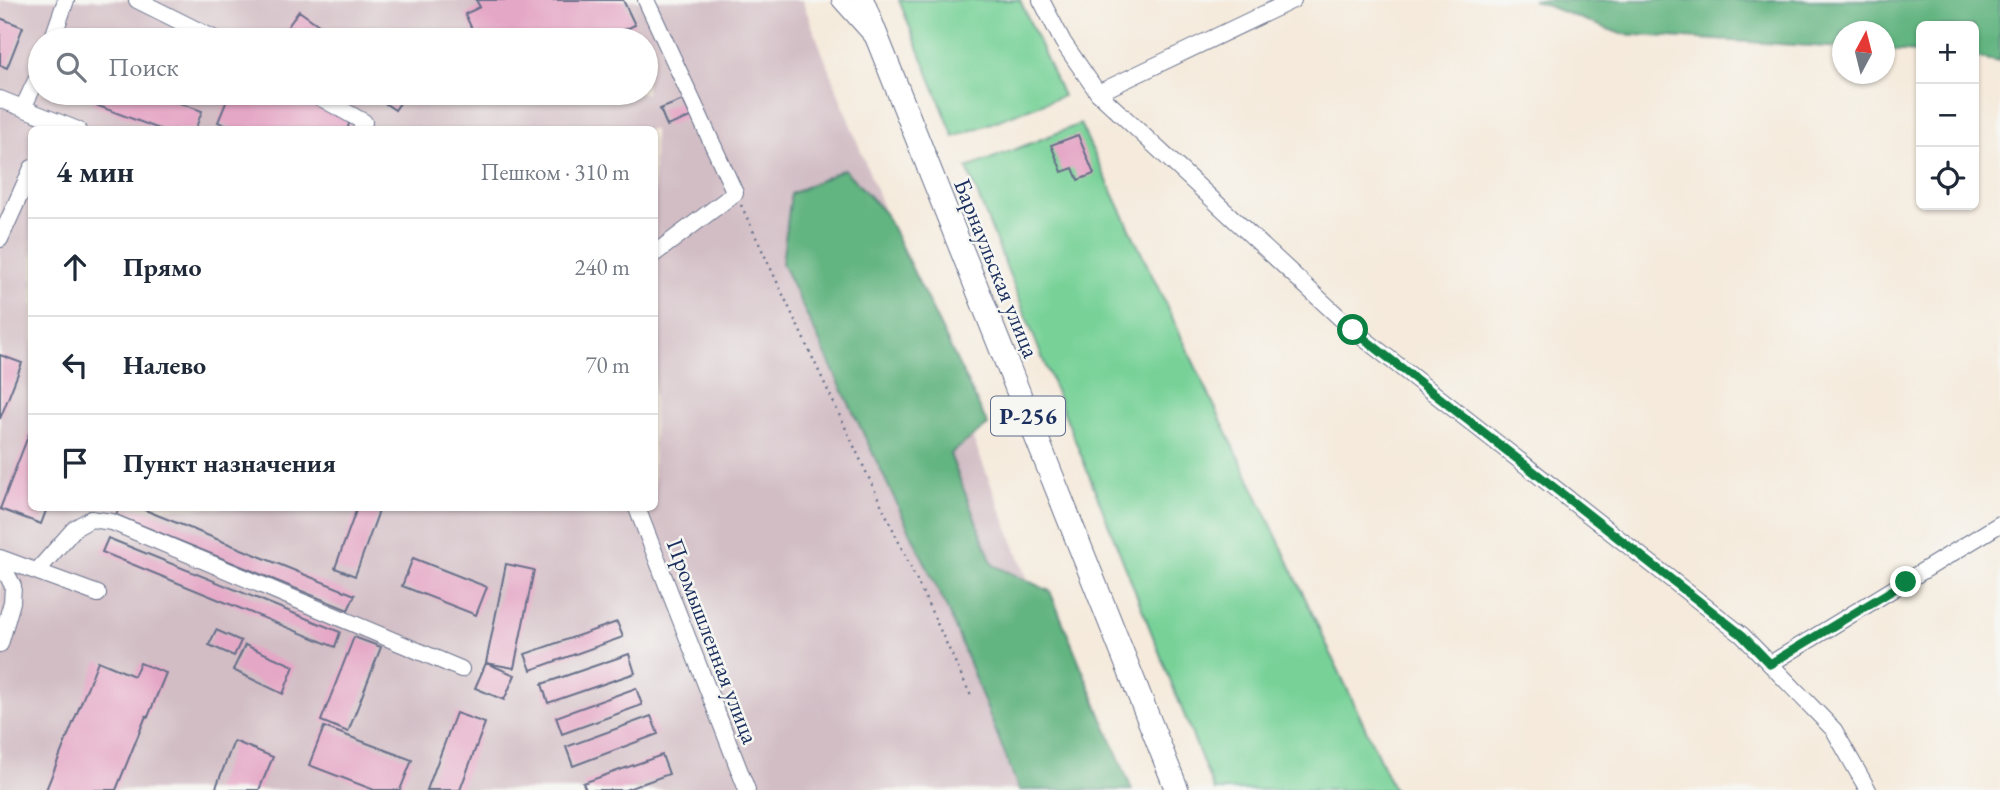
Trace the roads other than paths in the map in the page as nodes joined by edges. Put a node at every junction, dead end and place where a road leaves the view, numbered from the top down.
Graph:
1 (66, 0) edge
2 (137, 0) edge
3 (646, 0) edge
4 (840, 0) edge
5 (862, 0) edge
6 (1041, 0) edge
7 (1293, 0) edge
8 (56, 28) edge
9 (193, 28) edge
10 (878, 42) junction
11 (1098, 93) junction
12 (28, 97) edge
13 (0, 99) edge
14 (334, 105) edge
15 (23, 108) junction
16 (51, 125) edge
17 (362, 126) edge
18 (28, 177) edge
19 (0, 239) edge
20 (658, 251) edge
21 (638, 511) edge
22 (2000, 524) edge
23 (0, 560) edge
24 (37, 571) junction
25 (98, 594) dead end
26 (0, 644) edge
27 (1770, 664) junction
28 (461, 669) dead end
29 (747, 790) edge
30 (1177, 790) edge
31 (1868, 790) edge

1 - 8 street
2 - 9 street
3 - 20 street
4 - 10 street
5 - 10 highway, Барнаульская улица / Р-256
6 - 11 street
7 - 11 street
10 - 30 highway, Барнаульская улица / Р-256
11 - 27 street
12 - 15 street
13 - 15 street
14 - 17 street
15 - 16 street
18 - 19 street
21 - 29 street, Промышленная улица
22 - 27 street
23 - 24 street
23 - 26 street
24 - 25 street
24 - 28 street
27 - 31 street

